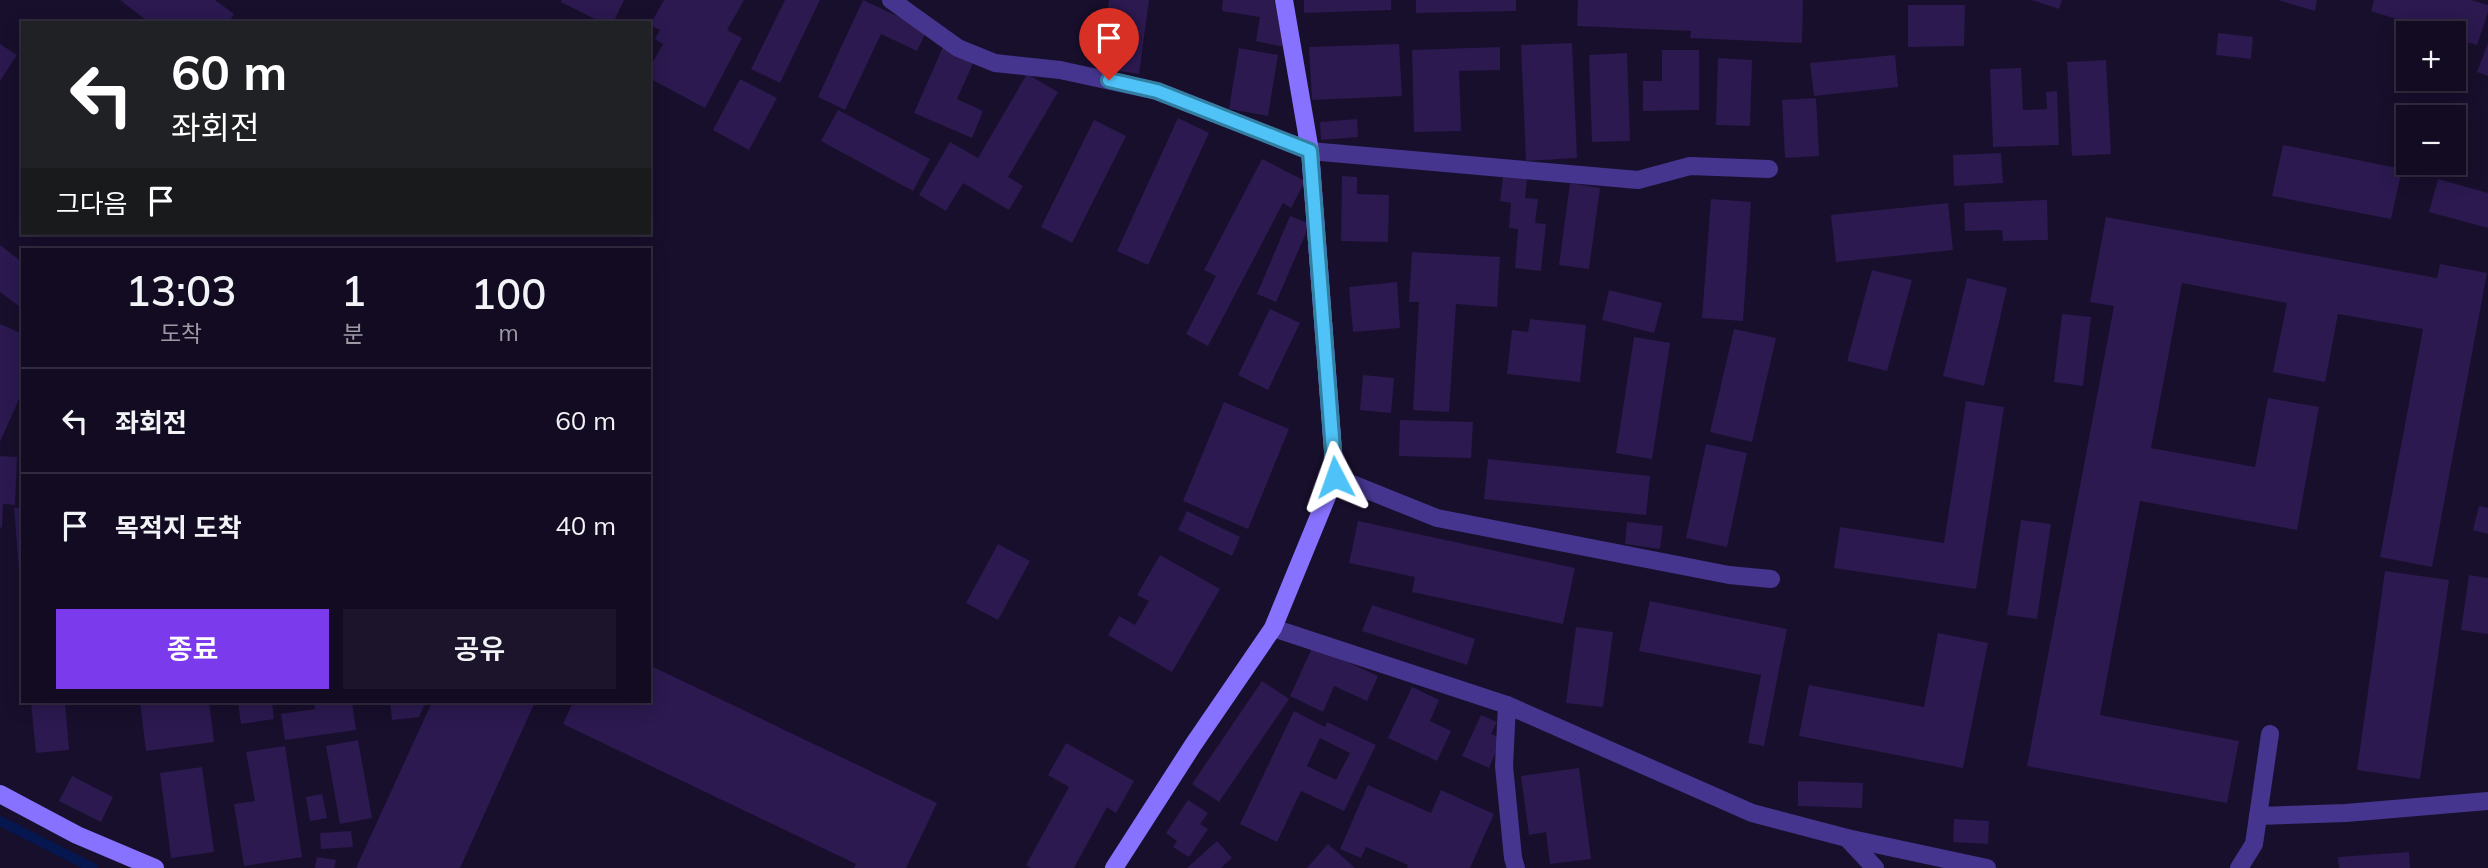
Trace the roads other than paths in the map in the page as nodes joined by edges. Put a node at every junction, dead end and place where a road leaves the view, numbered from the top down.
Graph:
1 (891, 0) edge
2 (1284, 0) edge
3 (1310, 151) junction
4 (1769, 169) dead end
5 (1335, 477) junction
6 (1771, 579) dead end
7 (1273, 628) junction
8 (1507, 705) junction
9 (2270, 734) dead end
10 (0, 794) edge
11 (2488, 801) edge
12 (2258, 816) junction
13 (1847, 838) junction
14 (155, 868) edge
15 (1114, 868) edge
16 (1516, 868) edge
17 (1875, 868) edge
18 (1987, 868) edge
19 (2239, 868) edge

1 - 3 street
2 - 3 street
3 - 4 street
3 - 5 street
5 - 6 street
5 - 7 street
7 - 8 street
7 - 15 street
8 - 13 street
8 - 16 street
9 - 12 street
10 - 14 street
11 - 12 street
12 - 19 street
13 - 17 street
13 - 18 street

